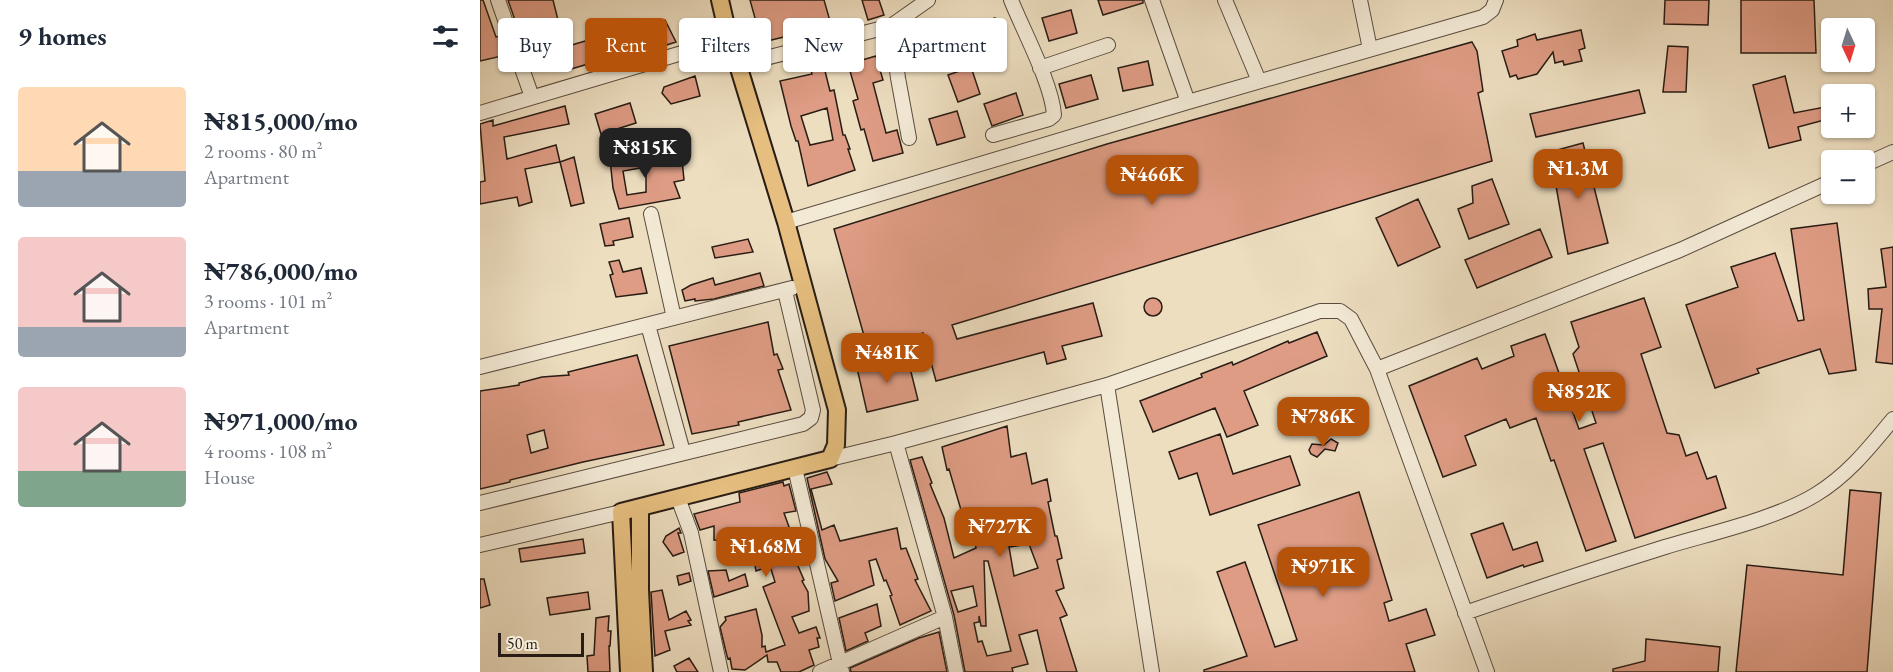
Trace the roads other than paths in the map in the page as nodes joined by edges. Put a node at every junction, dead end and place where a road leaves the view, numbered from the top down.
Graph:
1 (498, 0) edge
2 (720, 0) edge
3 (928, 0) edge
4 (1011, 0) edge
5 (1152, 0) edge
6 (1225, 0) edge
7 (1360, 0) edge
8 (1496, 0) edge
9 (724, 18) edge
10 (902, 18) edge
11 (876, 30) edge
12 (1107, 45) dead end
13 (1370, 49) junction
14 (679, 54) edge
15 (771, 57) edge
16 (1040, 68) junction
17 (740, 72) edge
18 (897, 72) edge
19 (1259, 81) junction
20 (532, 97) junction
21 (1188, 102) junction
22 (480, 112) edge
23 (993, 135) dead end
24 (909, 138) dead end
25 (1893, 152) edge
26 (1875, 160) edge
27 (1821, 186) edge
28 (651, 214) dead end
29 (786, 222) junction
30 (802, 285) junction
31 (784, 291) junction
32 (674, 318) junction
33 (648, 325) junction
34 (480, 367) edge
35 (1377, 369) junction
36 (1107, 385) junction
37 (1893, 419) edge
38 (896, 443) junction
39 (682, 452) junction
40 (830, 459) junction
41 (795, 468) junction
42 (678, 498) junction
43 (480, 503) edge
44 (640, 508) junction
45 (621, 512) junction
46 (480, 545) edge
47 (1465, 613) junction
48 (945, 617) junction
49 (842, 667) edge
50 (629, 672) edge
51 (644, 672) edge
52 (721, 672) edge
53 (820, 672) edge
54 (956, 672) edge
55 (1152, 672) edge
56 (1487, 672) edge

1 - 20 street
2 - 9 main road
3 - 10 street
4 - 16 street
5 - 21 street
6 - 19 street
7 - 13 street
8 - 13 street
11 - 15 street
12 - 16 street
13 - 19 street
14 - 20 street
16 - 23 street
17 - 29 main road
18 - 24 street
19 - 21 street
20 - 22 street
21 - 29 street
25 - 26 street
27 - 35 street
28 - 32 street
29 - 30 main road
30 - 31 street
30 - 40 main road
31 - 32 street
31 - 39 street
32 - 33 street
33 - 34 street
33 - 39 street
35 - 36 street
35 - 47 street
36 - 38 street
36 - 55 street
37 - 47 street
38 - 40 street
38 - 48 street
39 - 43 street
40 - 41 main road
41 - 42 main road
41 - 49 street
42 - 44 main road
42 - 52 street
44 - 45 main road
44 - 51 main road
45 - 46 street
45 - 50 main road
47 - 56 street
48 - 49 street
48 - 54 street
49 - 53 street

